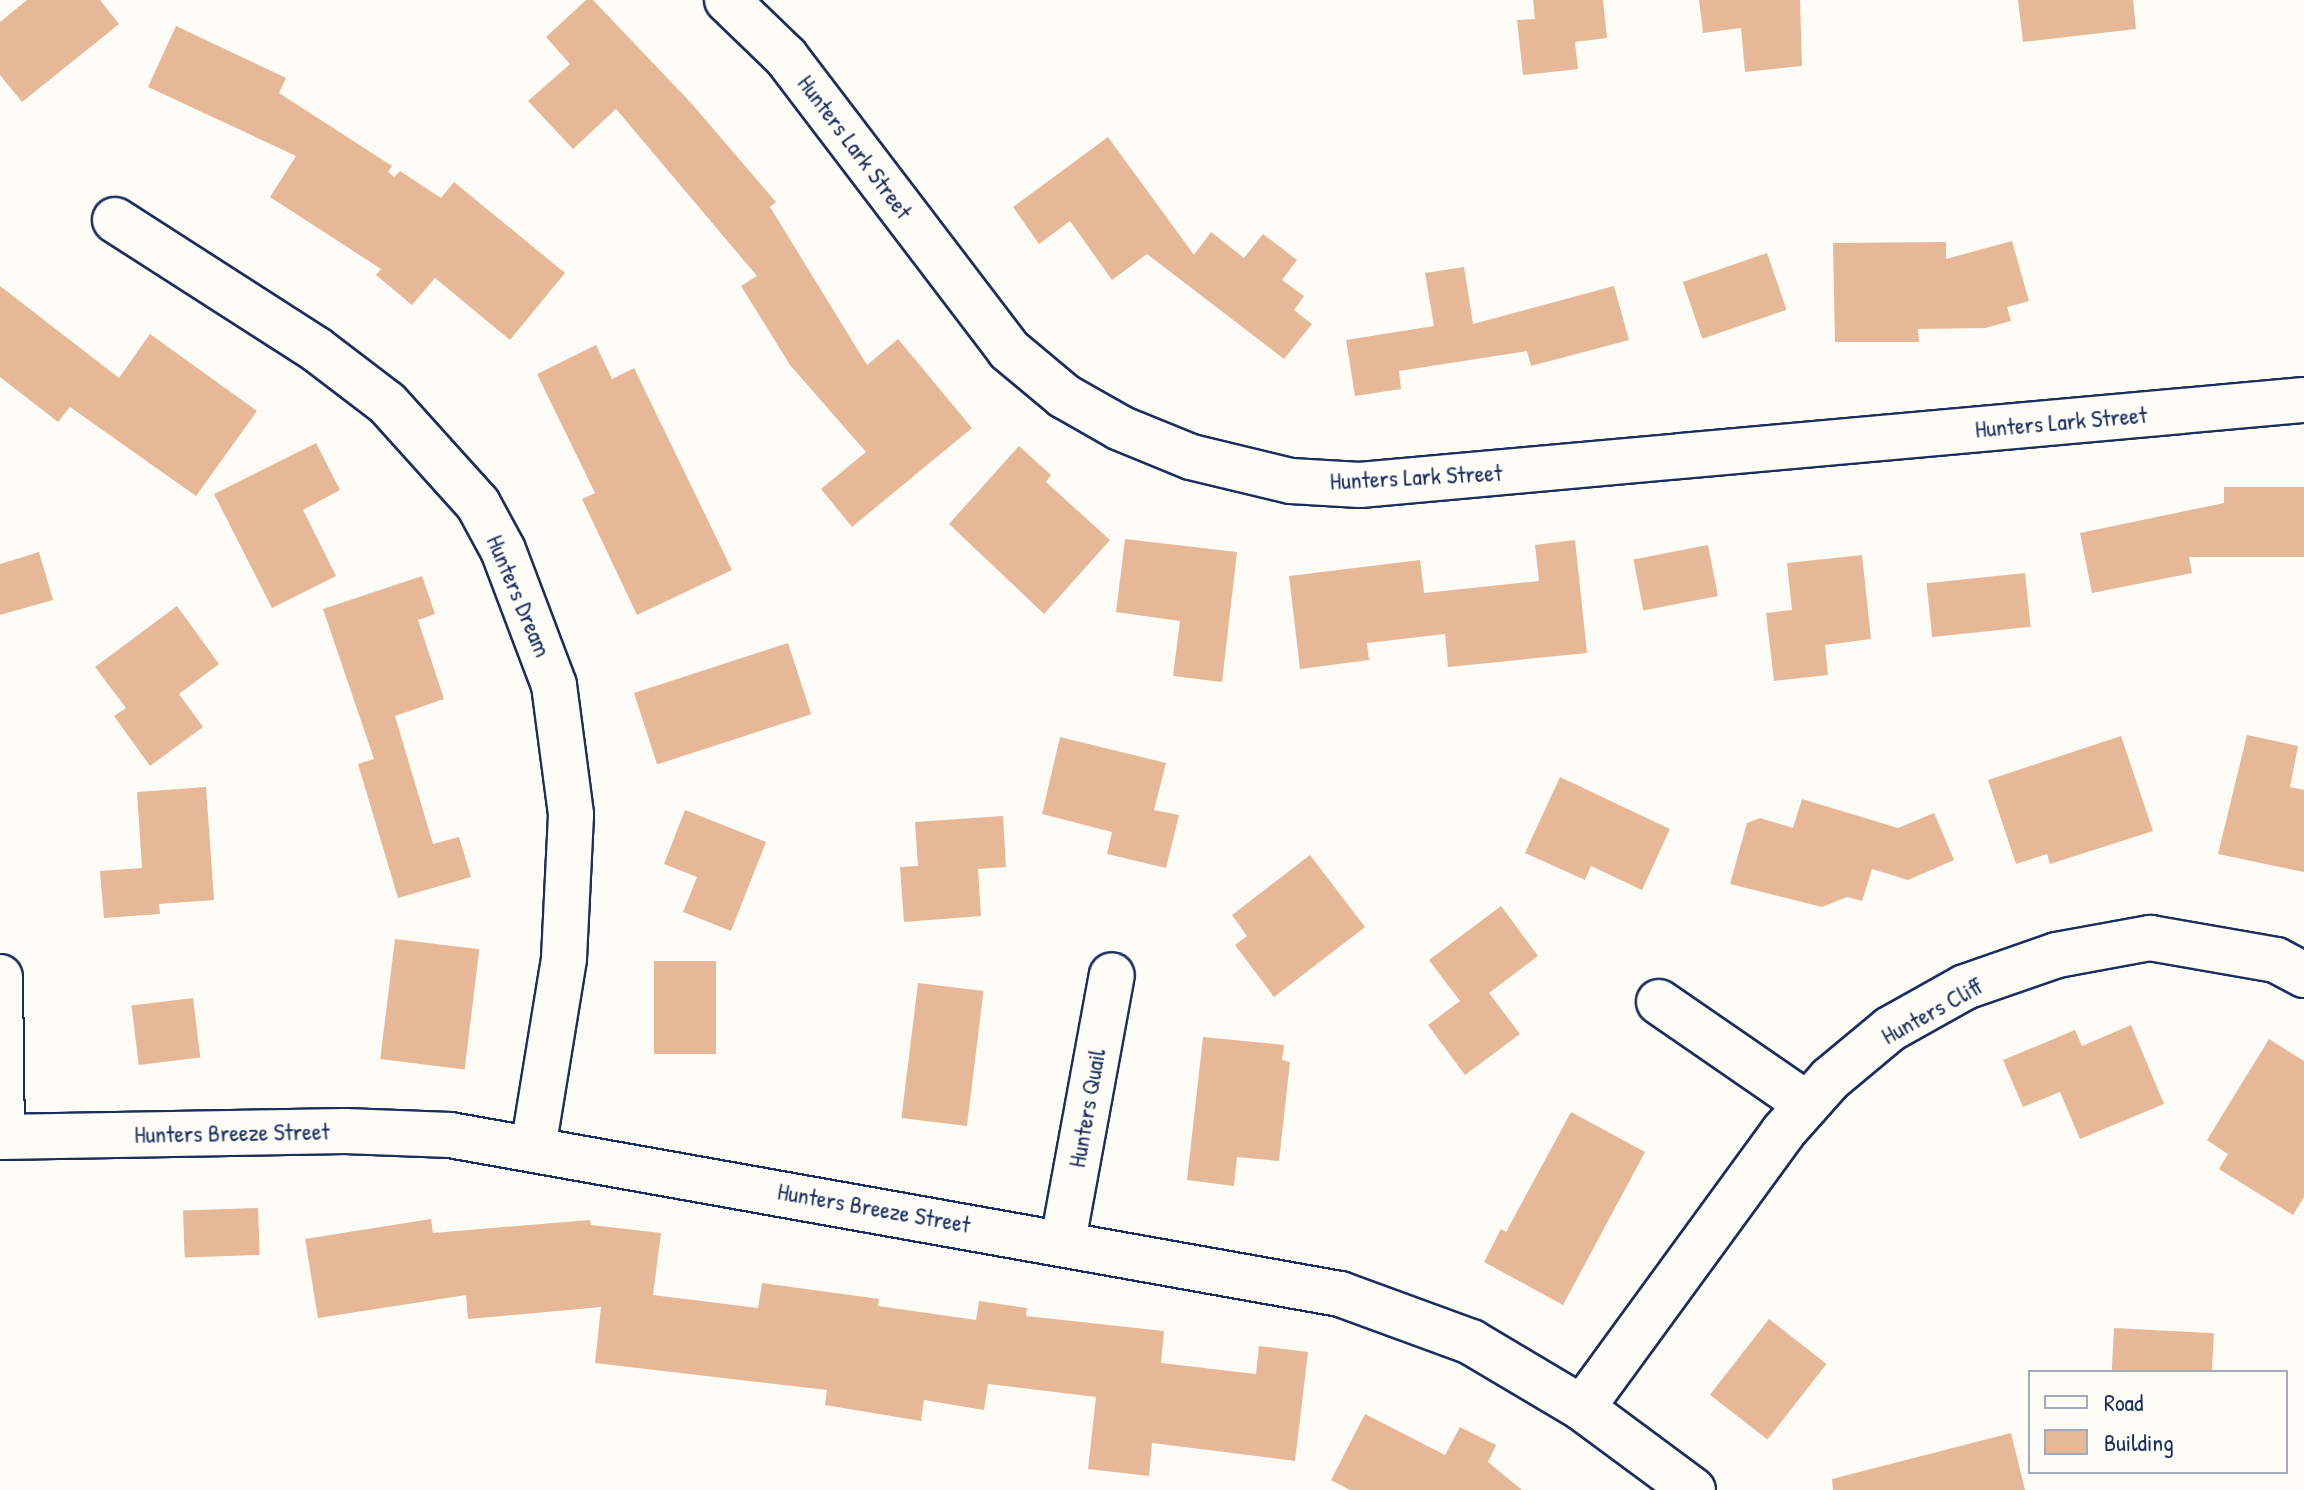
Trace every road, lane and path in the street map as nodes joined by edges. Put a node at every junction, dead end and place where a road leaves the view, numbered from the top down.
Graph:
1 (727, 0) edge
2 (115, 220) dead end
3 (2304, 400) edge
4 (1112, 975) dead end
5 (2304, 975) edge
6 (0, 977) edge
7 (1659, 1002) dead end
8 (1807, 1104) junction
9 (1, 1137) edge
10 (533, 1149) junction
11 (1063, 1241) junction
12 (1582, 1408) junction
13 (1693, 1490) edge

1 - 3 street, Hunters Lark Street
2 - 10 street, Hunters Dream
4 - 11 street, Hunters Quail
5 - 8 street, Hunters Cliff
6 - 9 street
7 - 8 street
8 - 12 street, Hunters Cliff
9 - 10 street, Hunters Breeze Street
10 - 11 street, Hunters Breeze Street
11 - 12 street, Hunters Breeze Street
12 - 13 street, Hunters Breeze Street

